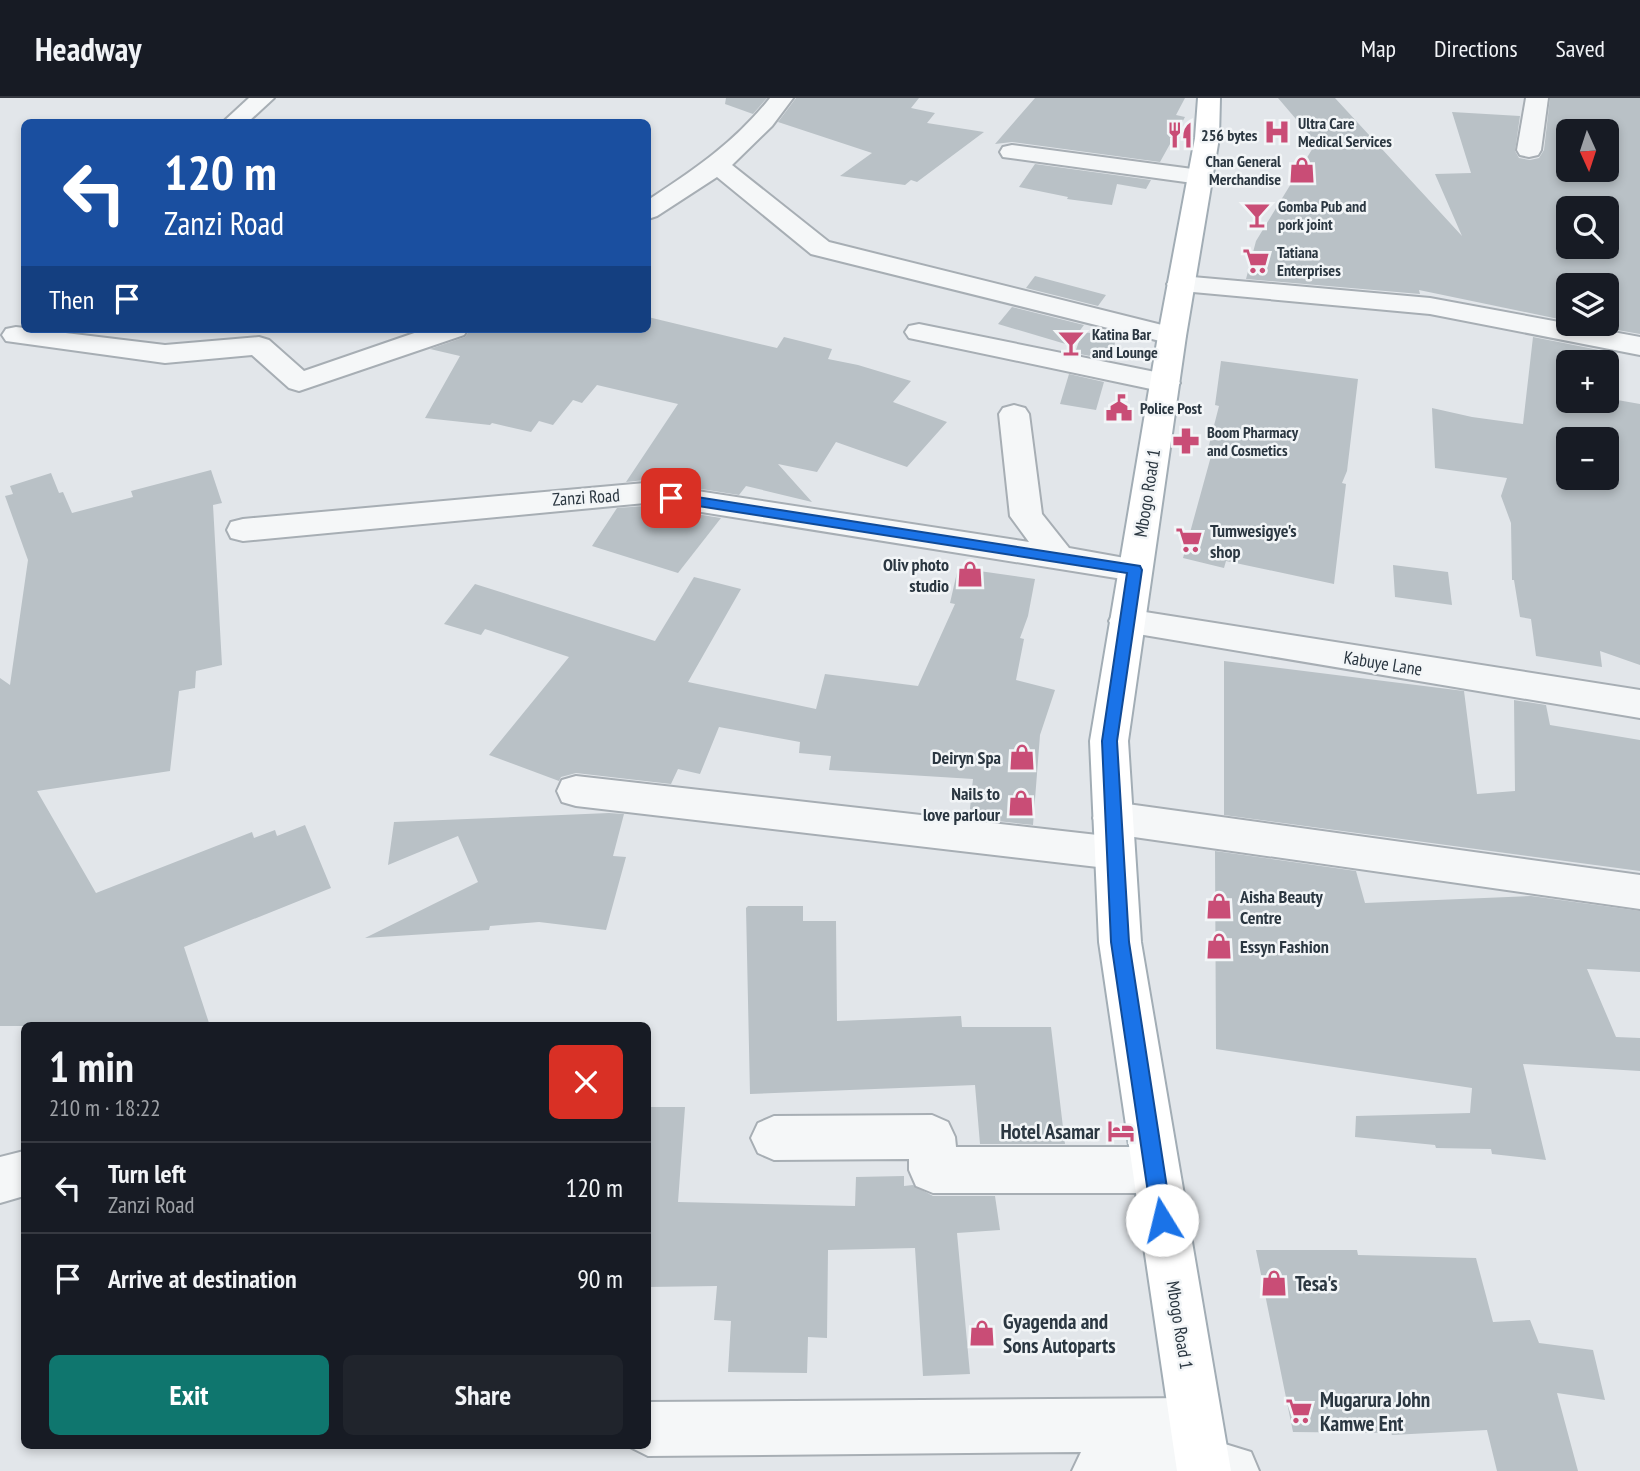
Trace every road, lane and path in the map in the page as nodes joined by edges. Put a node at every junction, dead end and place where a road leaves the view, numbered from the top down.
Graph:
1 (263, 98) edge
2 (782, 98) edge
3 (1209, 98) edge
4 (1537, 98) edge
5 (238, 119) edge
6 (1529, 150) dead end
7 (1012, 152) dead end
8 (718, 165) junction
9 (1200, 177) junction
10 (651, 209) edge
11 (1181, 284) junction
12 (919, 331) dead end
13 (442, 333) edge
14 (1172, 336) junction
15 (13, 338) edge
16 (1640, 346) edge
17 (1165, 383) junction
18 (1014, 414) dead end
19 (243, 530) dead end
20 (1059, 559) junction
21 (1135, 570) junction
22 (1126, 621) junction
23 (1640, 705) edge
24 (576, 791) dead end
25 (1114, 836) junction
26 (1640, 892) edge
27 (774, 1138) dead end
28 (1154, 1170) junction
29 (21, 1175) edge
30 (0, 1180) edge
31 (651, 1429) edge
32 (1209, 1458) edge
33 (1099, 1471) edge

1 - 5 street
2 - 8 street
3 - 9 main road, Mbogo Road 1
4 - 6 street
7 - 9 street
8 - 10 street
8 - 14 street
9 - 11 main road, Mbogo Road 1
11 - 14 main road, Mbogo Road 1
11 - 16 street
12 - 17 street
13 - 15 street
14 - 17 main road, Mbogo Road 1
17 - 21 main road, Mbogo Road 1
18 - 20 street
19 - 20 street, Zanzi Road
20 - 21 street, Zanzi Road
21 - 22 main road, Mbogo Road 1
22 - 23 street, Kabuye Lane
22 - 25 main road, Mbogo Road 1
24 - 25 street
25 - 26 street
25 - 28 main road, Mbogo Road 1
27 - 28 street
28 - 32 main road, Mbogo Road 1
29 - 30 street
31 - 32 street
32 - 33 street

